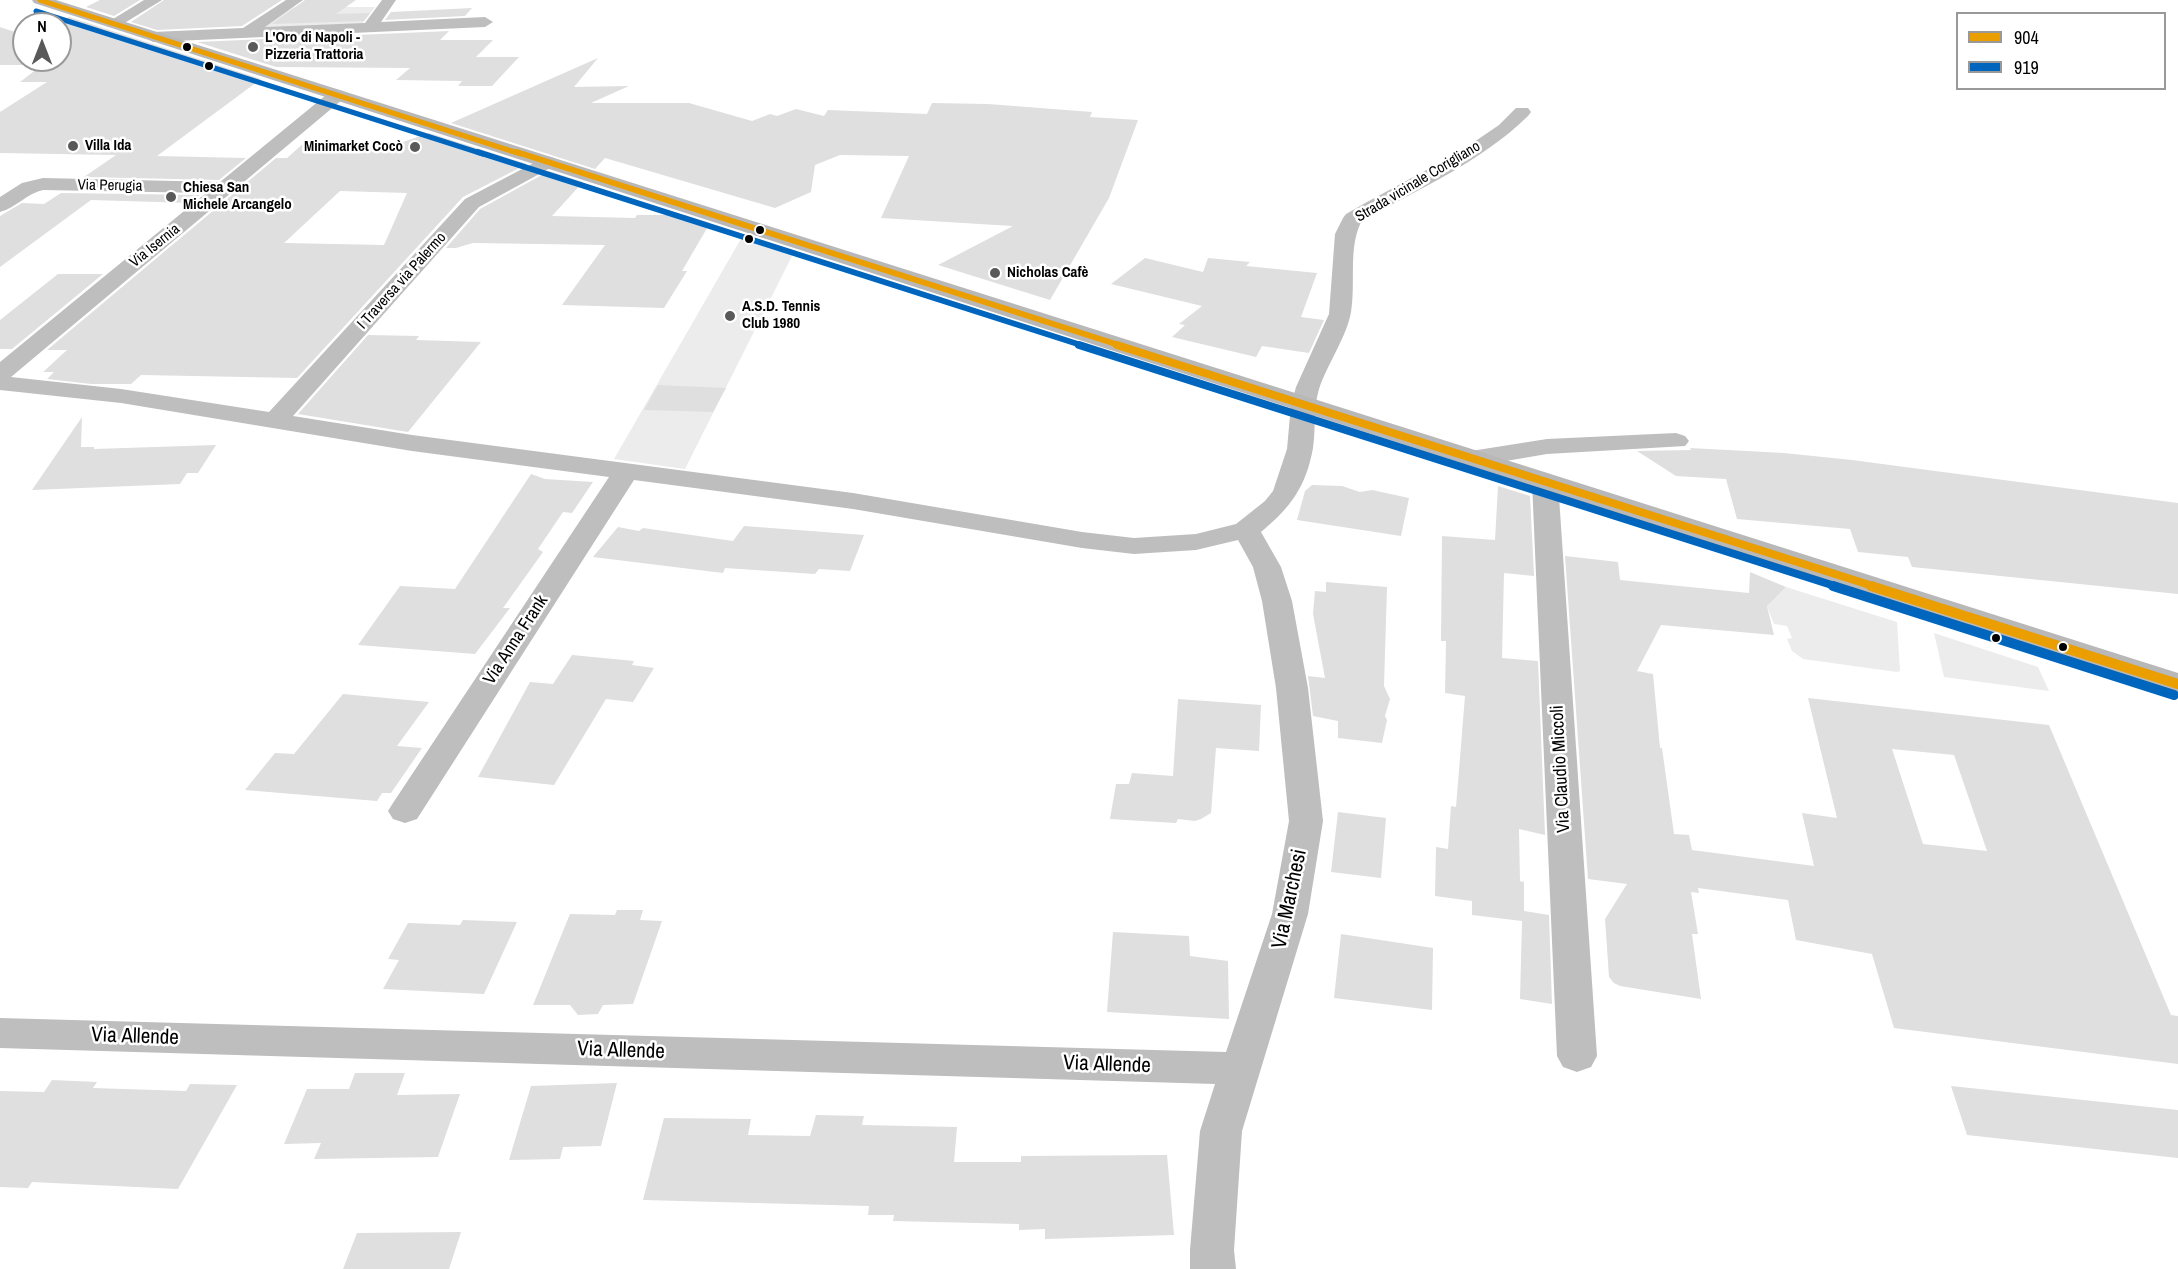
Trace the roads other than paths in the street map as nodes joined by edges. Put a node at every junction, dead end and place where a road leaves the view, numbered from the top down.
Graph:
1 (40, 0) edge
2 (155, 0) edge
3 (296, 0) edge
4 (389, 0) edge
5 (485, 22) dead end
6 (113, 24) junction
7 (370, 27) junction
8 (246, 33) junction
9 (153, 37) junction
10 (337, 96) junction
11 (1522, 112) dead end
12 (547, 162) junction
13 (225, 188) junction
14 (0, 206) edge
15 (6, 381) edge
16 (1303, 405) junction
17 (0, 407) edge
18 (274, 422) junction
19 (1676, 441) dead end
20 (1471, 459) junction
21 (627, 470) junction
22 (1545, 482) junction
23 (1246, 530) junction
24 (2178, 684) edge
25 (405, 811) dead end
26 (0, 1033) edge
27 (1577, 1056) dead end
28 (1242, 1069) junction
29 (1213, 1269) edge

1 - 6 main road
2 - 6 street
3 - 8 street
4 - 7 street
5 - 7 street
6 - 9 main road
7 - 8 street
8 - 9 street
9 - 10 main road
10 - 12 main road
10 - 13 street, Via Isernia
11 - 16 street, Strada vicinale Corigliano
12 - 16 main road
12 - 18 street, I Traversa via Palermo
13 - 14 street, Via Perugia
13 - 15 street, Via Isernia
15 - 17 street, Via Isernia
15 - 18 street
16 - 20 main road
16 - 23 street, Strada vicinale Corigliano
18 - 21 street
19 - 20 street
20 - 22 main road
21 - 23 street
21 - 25 street, Via Anna Frank
22 - 24 main road
22 - 27 street, Via Claudio Miccoli
23 - 28 street, Via Marchesi
26 - 28 street, Via Allende
28 - 29 street, Via Marchesi

